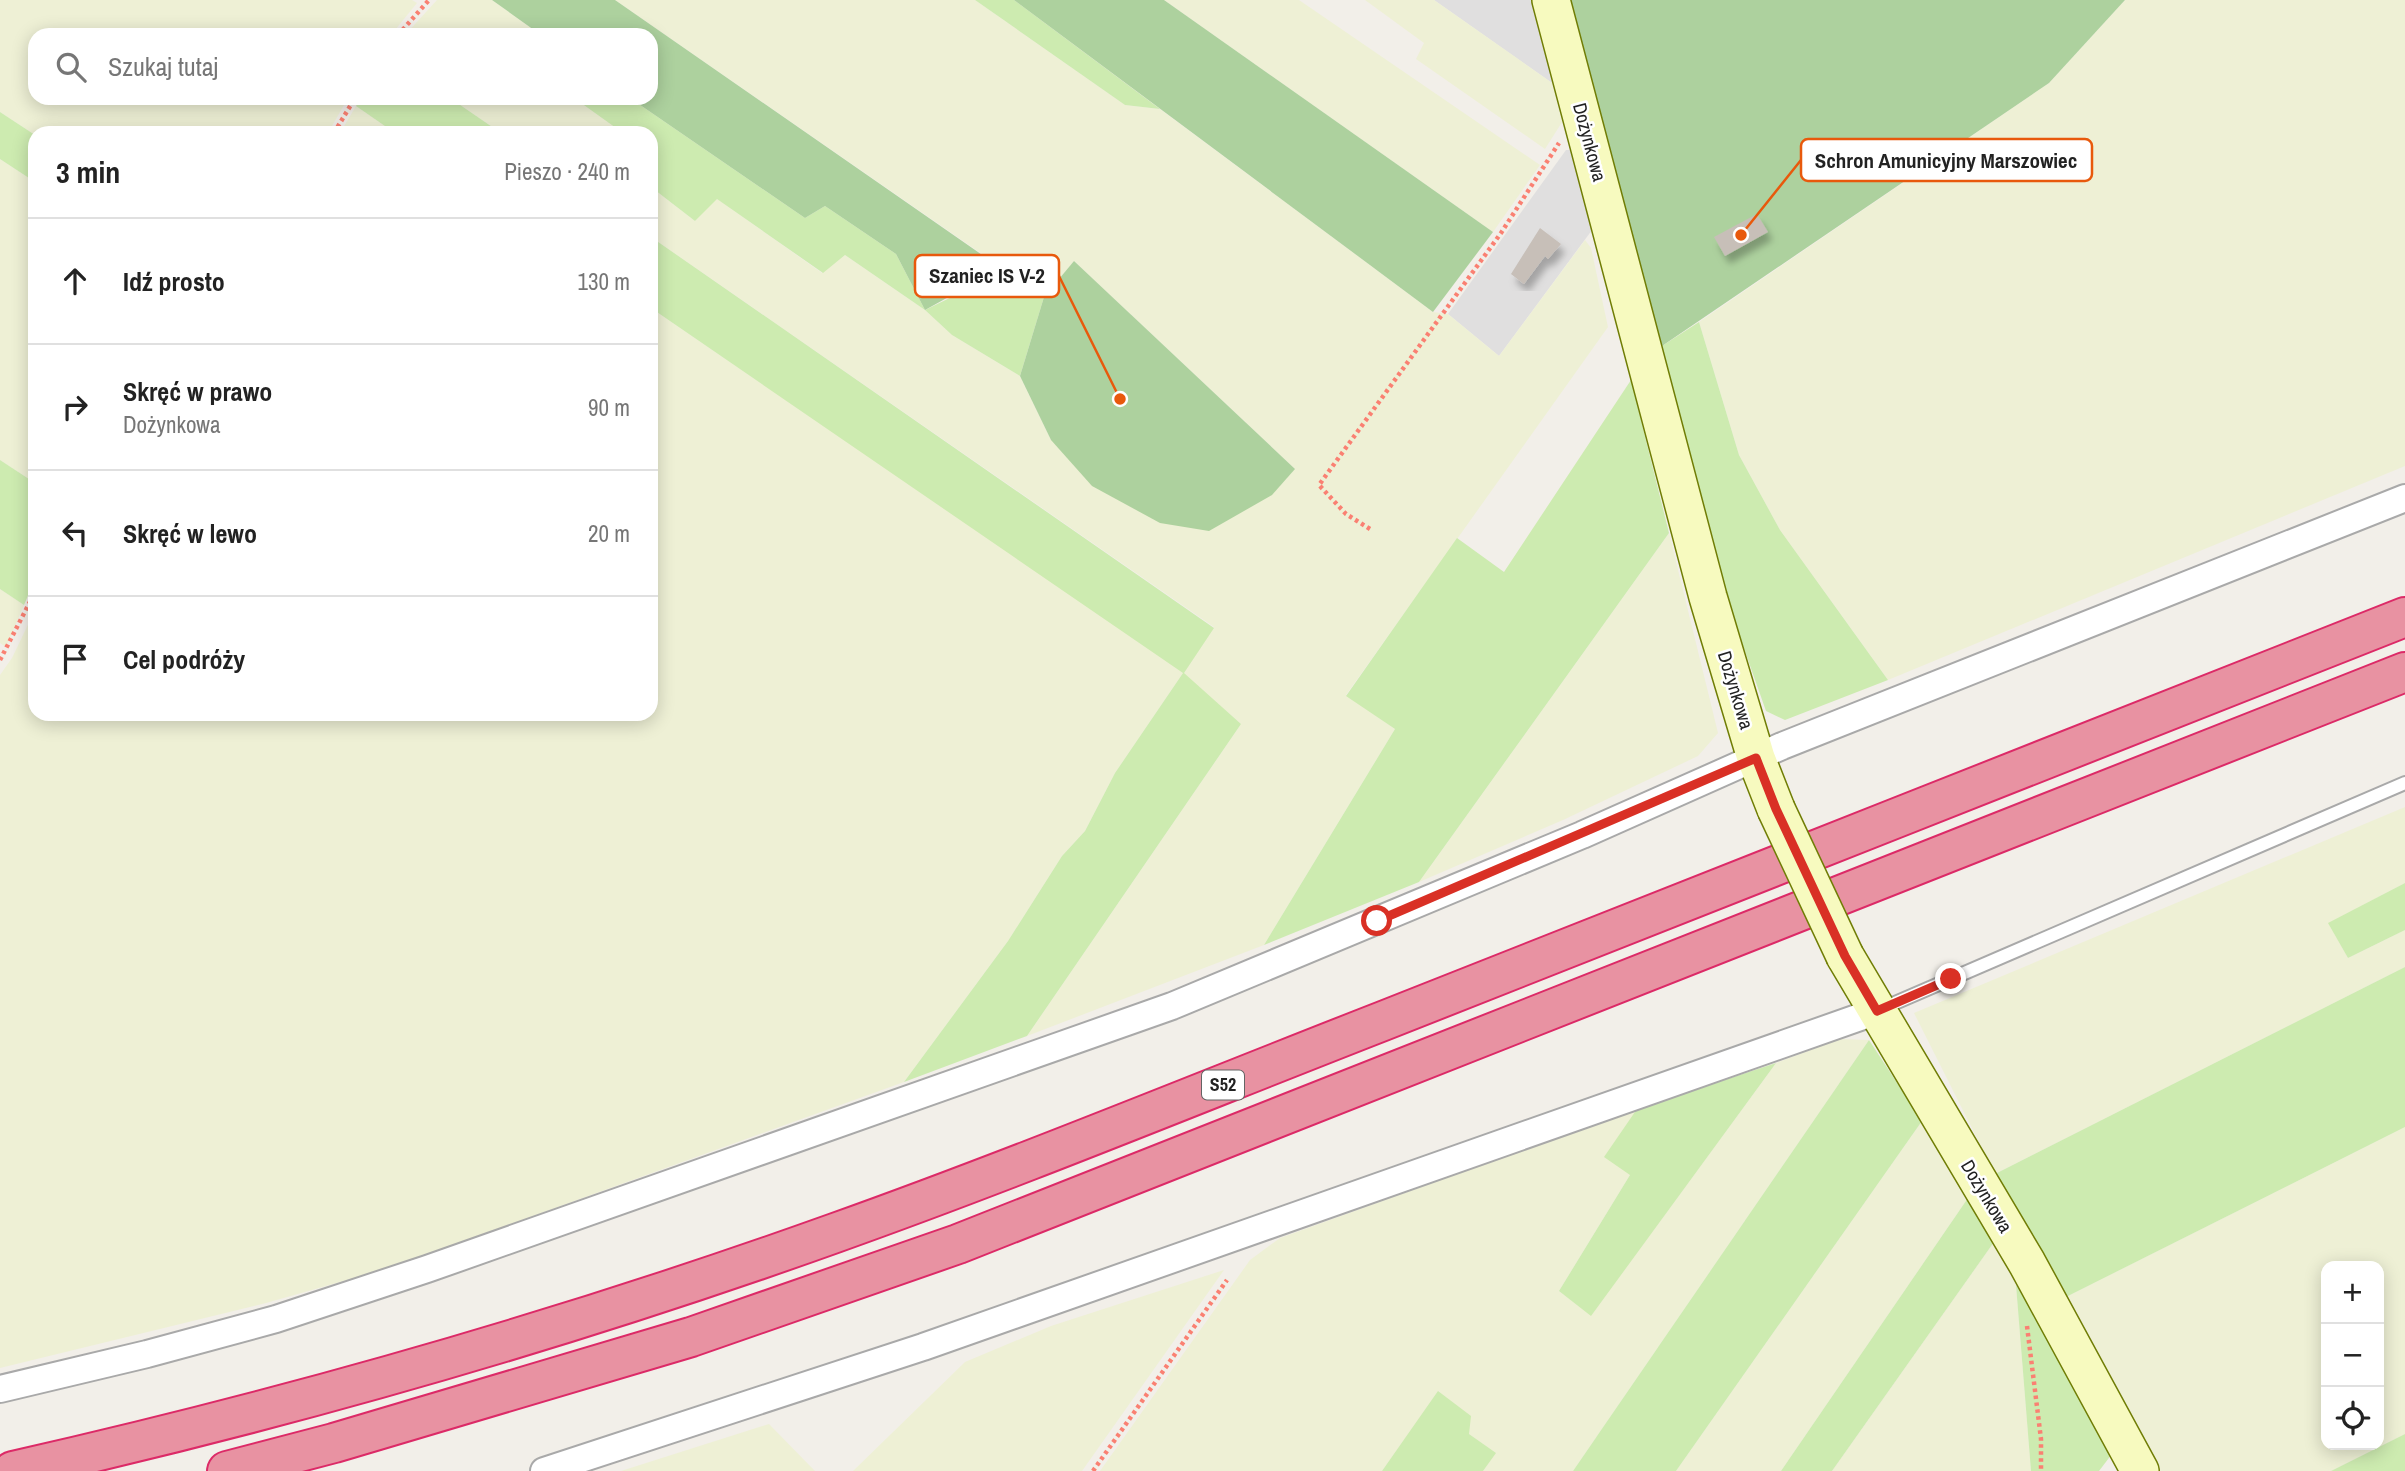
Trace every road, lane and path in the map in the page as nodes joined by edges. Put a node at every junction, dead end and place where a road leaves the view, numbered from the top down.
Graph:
1 (429, 0) edge
2 (1552, 0) edge
3 (404, 28) edge
4 (351, 105) edge
5 (1580, 106) junction
6 (338, 126) edge
7 (2405, 498) edge
8 (1370, 529) dead end
9 (28, 606) edge
10 (2405, 617) edge
11 (0, 660) edge
12 (2405, 672) edge
13 (1756, 758) junction
14 (2405, 783) edge
15 (1877, 1011) junction
16 (1227, 1280) dead end
17 (2026, 1320) dead end
18 (0, 1388) edge
19 (13, 1471) edge
20 (227, 1471) edge
21 (544, 1471) edge
22 (1093, 1471) edge
23 (2041, 1471) edge
24 (2140, 1471) edge

1 - 3 path
2 - 5 street, Dożynkowa
4 - 6 path
5 - 8 path
5 - 13 street, Dożynkowa
7 - 13 street
9 - 11 path
10 - 19 highway, S52
12 - 20 highway
13 - 15 street, Dożynkowa, bridge
13 - 18 street
14 - 15 lane
15 - 21 street
15 - 24 street, Dożynkowa
16 - 22 path
17 - 23 path

